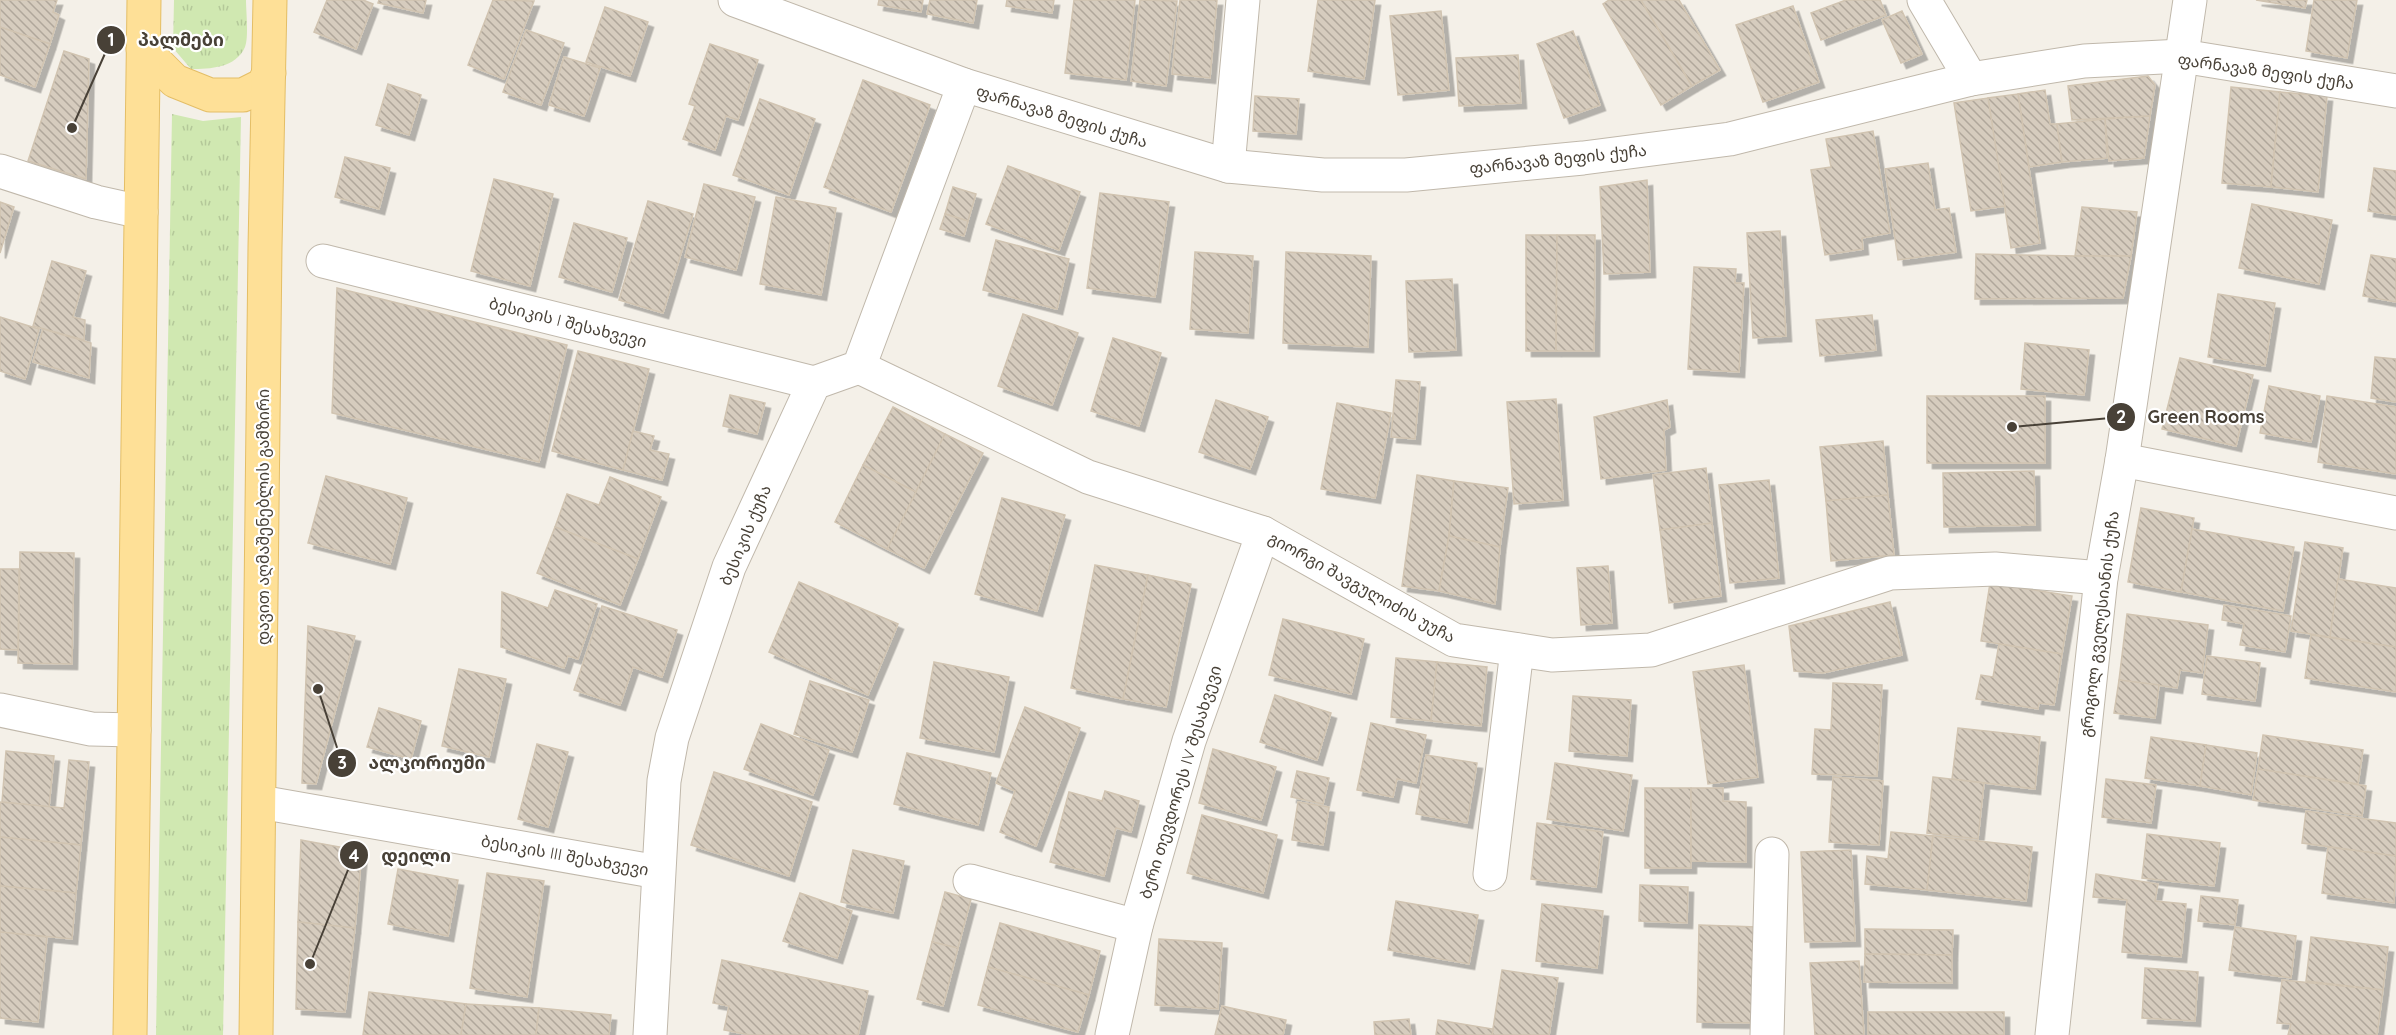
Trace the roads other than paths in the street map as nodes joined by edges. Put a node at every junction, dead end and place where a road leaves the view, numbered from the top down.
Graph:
1 (144, 0) edge
2 (270, 0) edge
3 (735, 0) edge
4 (1242, 0) edge
5 (1924, 0) edge
6 (2190, 0) edge
7 (778, 8) edge
8 (143, 49) junction
9 (2182, 56) junction
10 (269, 73) junction
11 (1971, 79) junction
12 (964, 86) junction
13 (2396, 91) edge
14 (1228, 166) junction
15 (0, 171) edge
16 (141, 212) junction
17 (323, 261) dead end
18 (859, 367) junction
19 (814, 383) junction
20 (2122, 460) junction
21 (2396, 513) edge
22 (1263, 533) junction
23 (2101, 578) junction
24 (1517, 650) junction
25 (0, 710) edge
26 (134, 730) junction
27 (260, 802) junction
28 (1772, 854) dead end
29 (658, 872) junction
30 (1490, 874) dead end
31 (970, 881) dead end
32 (1136, 926) junction
33 (130, 1035) edge
34 (256, 1035) edge
35 (650, 1035) edge
36 (1112, 1035) edge
37 (1767, 1035) edge
38 (2052, 1035) edge

1 - 8 main road
2 - 10 main road, დავით აღმაშენებლის გამზირი
3 - 7 street, ფარნავაზ მეფის ქუჩა
4 - 14 street
5 - 11 street
6 - 9 street, გრიგოლ გველესიანის ქუჩა
7 - 12 street, ფარნავაზ მეფის ქუჩა
8 - 10 main road
8 - 16 main road
9 - 11 street, ფარნავაზ მეფის ქუჩა
9 - 13 street, ფარნავაზ მეფის ქუჩა
9 - 20 street, გრიგოლ გველესიანის ქუჩა
10 - 27 main road, დავით აღმაშენებლის გამზირი
11 - 14 street, ფარნავაზ მეფის ქუჩა
12 - 14 street, ფარნავაზ მეფის ქუჩა
12 - 18 street
15 - 16 street
16 - 26 main road
17 - 19 street, ბესიკის I შესახვევი
18 - 19 street
18 - 22 street, გიორგი შავგულიძის უუჩა
19 - 29 street, ბესიკის ქუჩა
20 - 21 street
20 - 23 street, გრიგოლ გველესიანის ქუჩა
22 - 24 street, გიორგი შავგულიძის უუჩა
22 - 32 street, ბერი თევდორეს IV შესახვევი
23 - 24 street, გიორგი შავგულიძის უუჩა
23 - 38 street, გრიგოლ გველესიანის ქუჩა
24 - 30 street
25 - 26 street
26 - 33 main road
27 - 29 street, ბესიკის III შესახვევი
27 - 34 main road, დავით აღმაშენებლის გამზირი
28 - 37 street
29 - 35 street, ბესიკის ქუჩა
31 - 32 street
32 - 36 street, ბერი თევდორეს IV შესახვევი

